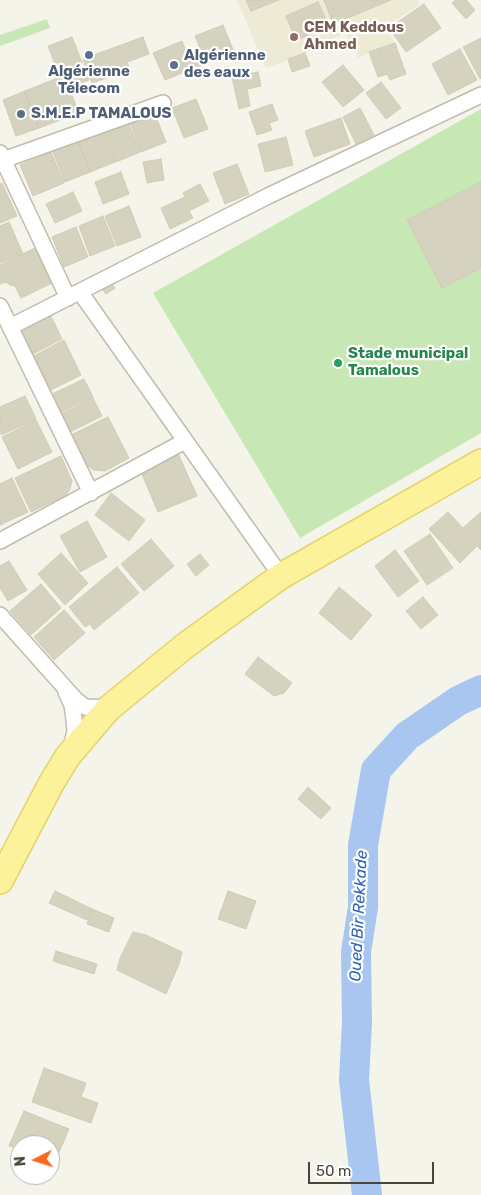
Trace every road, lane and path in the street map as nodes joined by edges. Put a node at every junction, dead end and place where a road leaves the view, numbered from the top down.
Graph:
1 (481, 95) edge
2 (163, 103) dead end
3 (2, 156) edge
4 (74, 295) junction
5 (0, 306) edge
6 (10, 327) junction
7 (185, 441) junction
8 (481, 462) edge
9 (91, 493) junction
10 (0, 541) edge
11 (281, 576) junction
12 (0, 615) edge
13 (64, 688) junction
14 (109, 708) junction
15 (68, 756) junction
16 (0, 881) edge

1 - 4 street
2 - 3 street
3 - 4 street
4 - 6 street
4 - 7 street
5 - 6 street
6 - 9 street
7 - 9 street
7 - 11 street
8 - 11 main road
9 - 10 street
11 - 14 main road
12 - 13 street
13 - 14 street
13 - 15 street
14 - 15 main road
15 - 16 main road

